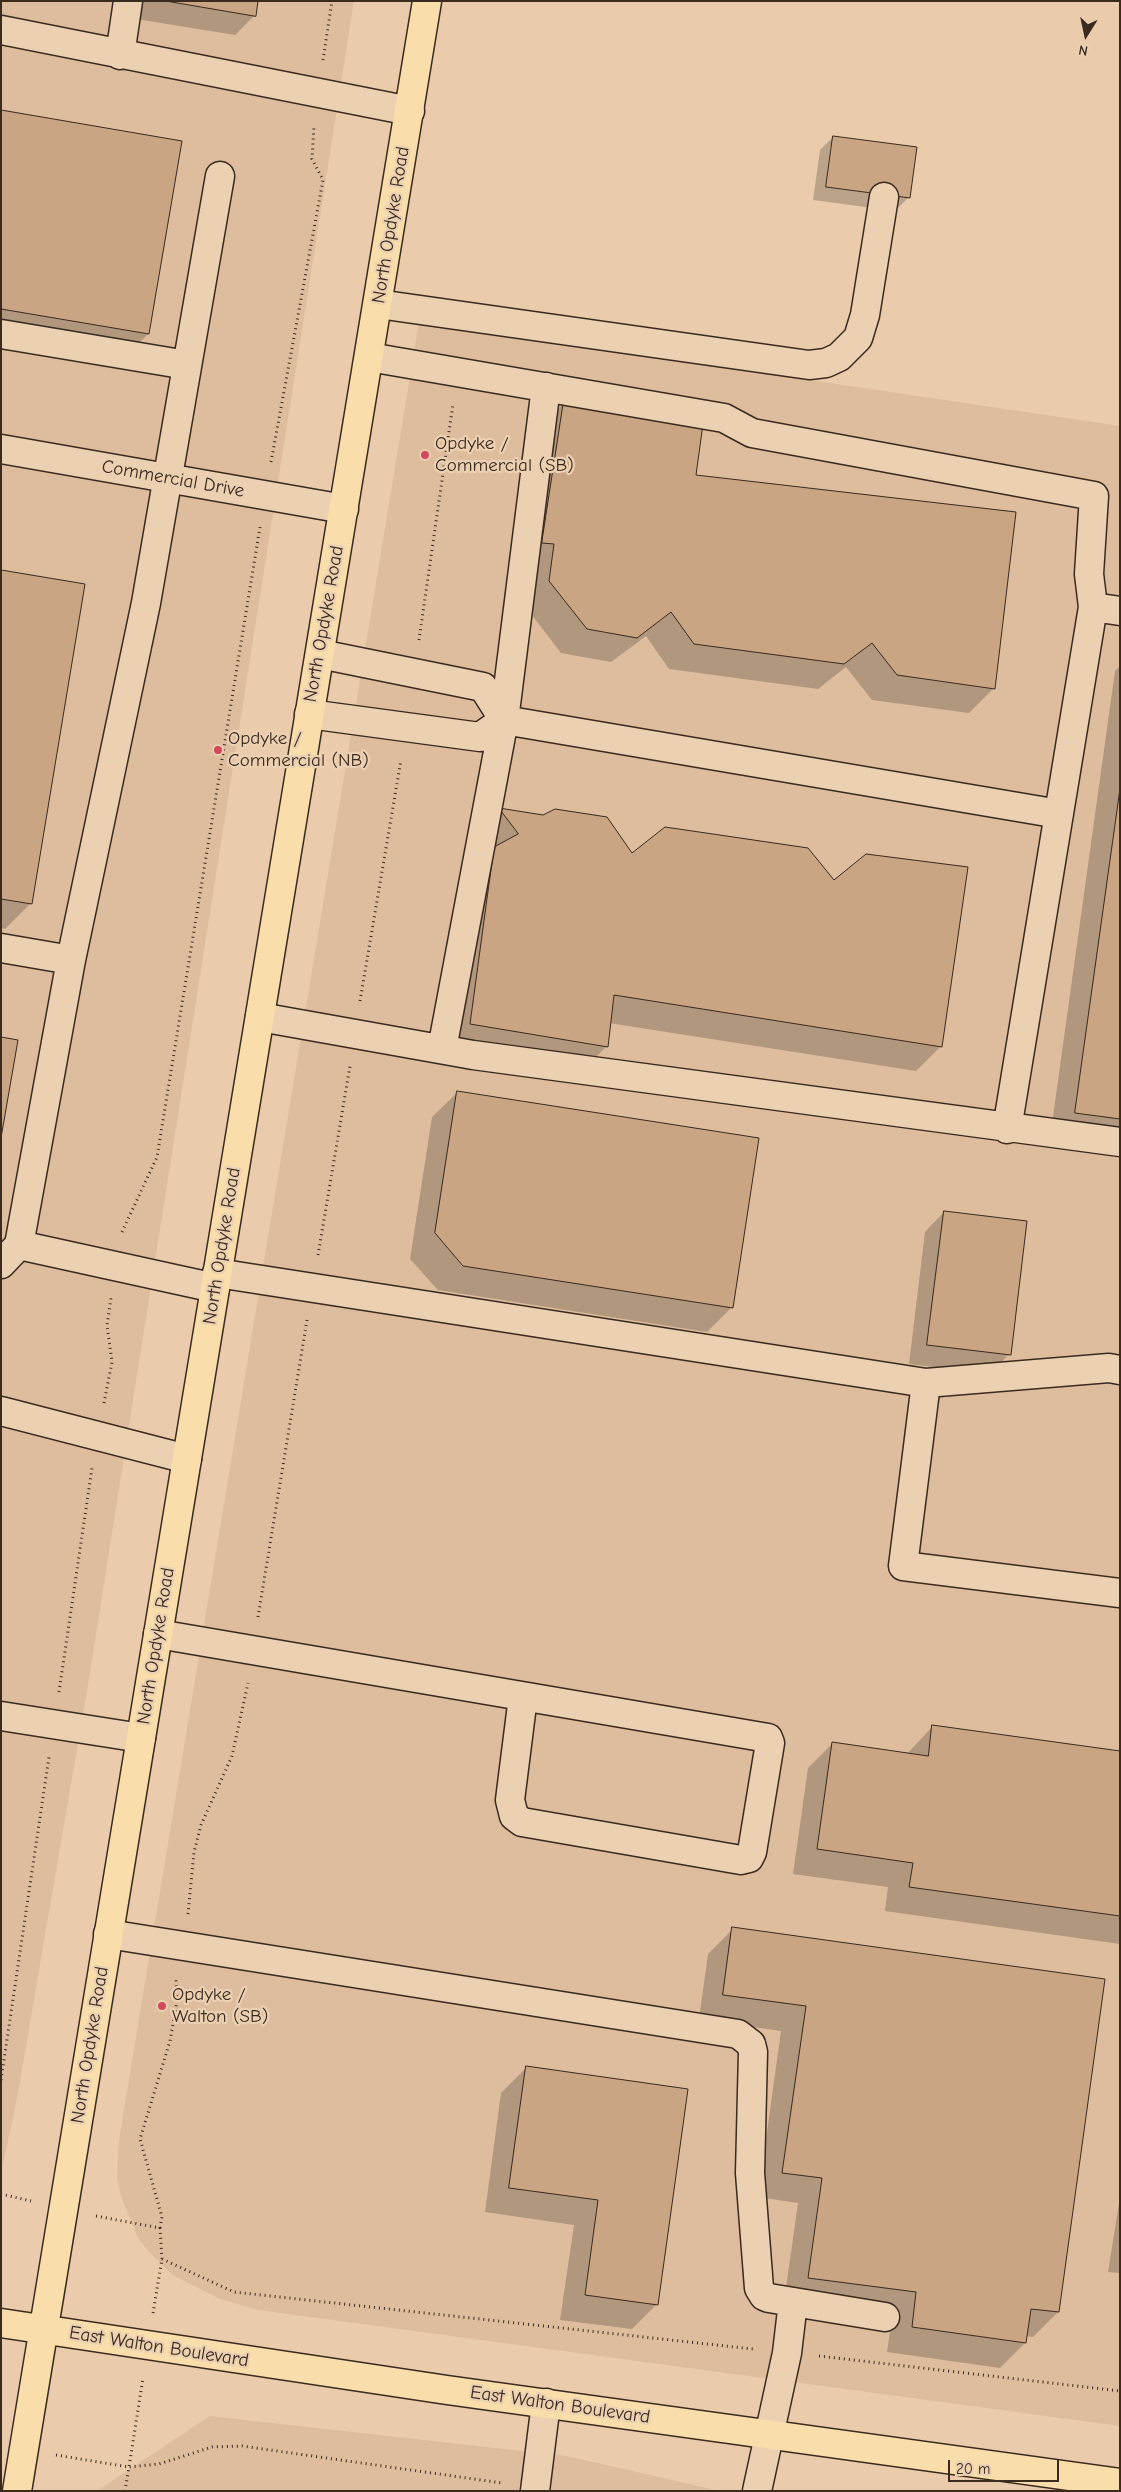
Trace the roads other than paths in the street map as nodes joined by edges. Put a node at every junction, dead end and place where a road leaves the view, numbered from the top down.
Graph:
1 (128, 1) edge
2 (428, 1) edge
3 (1, 30) edge
4 (120, 55) junction
5 (410, 111) junction
6 (220, 176) dead end
7 (884, 197) dead end
8 (378, 304) junction
9 (1, 334) edge
10 (369, 357) junction
11 (187, 365) junction
12 (546, 387) junction
13 (1, 449) edge
14 (168, 478) junction
15 (344, 509) junction
16 (1093, 606) junction
17 (1120, 611) edge
18 (320, 654) junction
19 (309, 714) junction
20 (504, 720) junction
21 (1059, 814) junction
22 (1, 948) edge
23 (71, 960) junction
24 (260, 1017) junction
25 (442, 1049) junction
26 (1008, 1129) junction
27 (1120, 1142) edge
28 (10, 1254) edge
29 (216, 1280) junction
30 (1120, 1370) edge
31 (926, 1383) junction
32 (1, 1412) edge
33 (187, 1459) junction
34 (1120, 1593) edge
35 (158, 1634) junction
36 (523, 1697) junction
37 (1, 1716) edge
38 (141, 1738) junction
39 (108, 1934) junction
40 (793, 2302) junction
41 (885, 2317) dead end
42 (1, 2323) edge
43 (42, 2329) junction
44 (546, 2404) junction
45 (769, 2434) junction
46 (1120, 2483) edge
47 (535, 2489) edge
48 (16, 2491) edge
49 (757, 2491) edge

1 - 4 street
2 - 5 main road, North Opdyke Road
3 - 4 street
4 - 5 street
5 - 8 main road, North Opdyke Road
6 - 11 street
7 - 8 street
8 - 10 main road, North Opdyke Road
9 - 11 street
10 - 12 street
10 - 15 main road, North Opdyke Road
11 - 14 street
12 - 16 street
12 - 20 street
13 - 14 street, Commercial Drive
14 - 15 street, Commercial Drive
14 - 23 street
15 - 18 main road, North Opdyke Road
16 - 17 street
16 - 21 street
18 - 19 main road, North Opdyke Road
18 - 20 street
19 - 20 street
19 - 24 main road, North Opdyke Road
20 - 21 street
20 - 25 street
21 - 26 street
22 - 23 street
23 - 28 street
24 - 25 street
24 - 29 main road, North Opdyke Road
25 - 26 street
26 - 27 street
28 - 29 street
29 - 31 street
29 - 33 main road, North Opdyke Road
30 - 31 street
31 - 34 street
32 - 33 street
33 - 35 main road, North Opdyke Road
35 - 36 street
35 - 38 main road, North Opdyke Road
36 - 36 street
37 - 38 street
38 - 39 main road, North Opdyke Road
39 - 40 street
39 - 43 main road, North Opdyke Road
40 - 41 street
40 - 45 street
42 - 43 main road, East Walton Boulevard
43 - 44 main road, East Walton Boulevard
43 - 48 main road, North Opdyke Road
44 - 45 main road, East Walton Boulevard
44 - 47 street
45 - 46 main road, East Walton Boulevard
45 - 49 street

